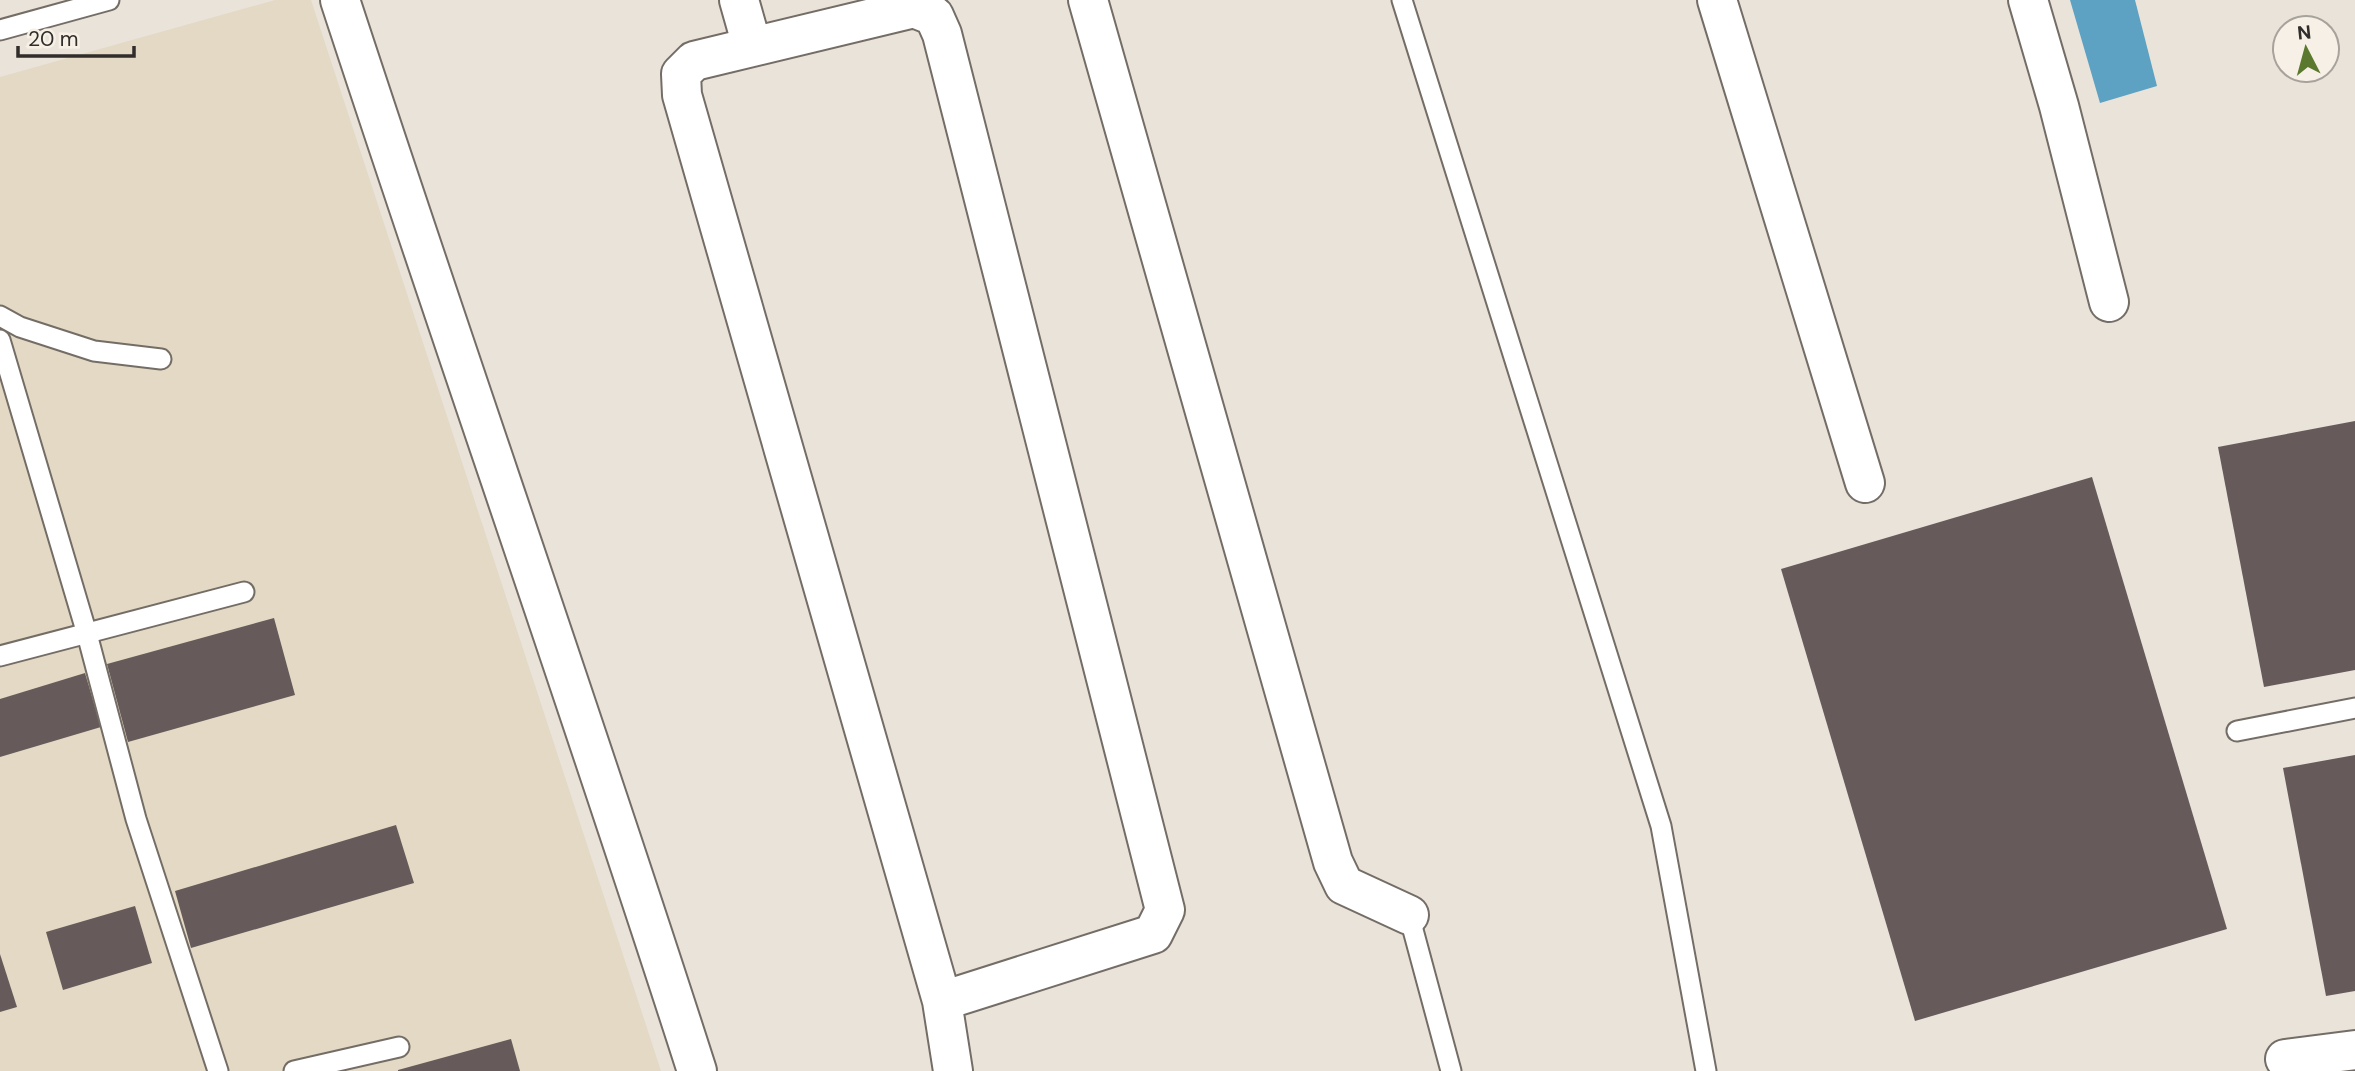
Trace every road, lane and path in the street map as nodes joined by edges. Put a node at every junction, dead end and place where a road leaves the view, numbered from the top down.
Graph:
1 (109, 0) edge
2 (340, 0) edge
3 (739, 0) edge
4 (1088, 0) edge
5 (1402, 0) edge
6 (1717, 0) edge
7 (2028, 0) edge
8 (0, 30) edge
9 (752, 46) junction
10 (2109, 302) dead end
11 (0, 316) edge
12 (0, 340) edge
13 (162, 359) dead end
14 (1865, 482) dead end
15 (244, 592) dead end
16 (87, 634) junction
17 (0, 656) edge
18 (2355, 708) edge
19 (2237, 731) dead end
20 (1409, 915) joint
21 (942, 1001) junction
22 (399, 1047) dead end
23 (2355, 1050) edge
24 (2285, 1059) dead end
25 (218, 1071) edge
26 (294, 1071) edge
27 (696, 1071) edge
28 (953, 1071) edge
29 (1451, 1071) edge
30 (1706, 1071) edge

1 - 8 lane
2 - 27 street
3 - 9 street
4 - 20 street
5 - 30 lane
6 - 14 street
7 - 10 street
9 - 21 street
9 - 21 street
11 - 13 lane
12 - 16 lane
15 - 16 lane
16 - 17 lane
16 - 25 lane
18 - 19 lane
20 - 29 lane
21 - 28 street
22 - 26 lane
23 - 24 street

